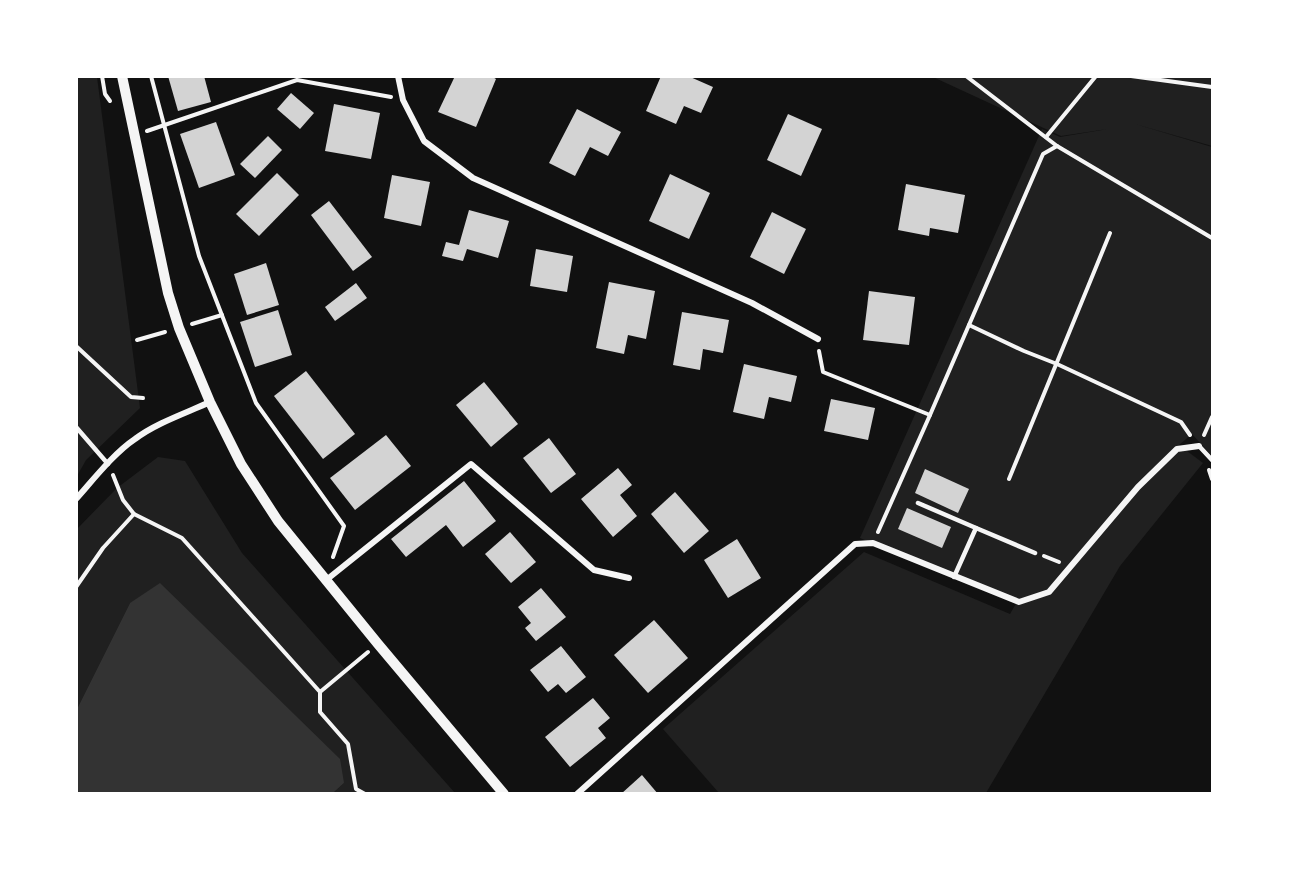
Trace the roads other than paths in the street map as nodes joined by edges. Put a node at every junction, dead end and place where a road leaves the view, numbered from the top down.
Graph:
1 (122, 76) edge
2 (398, 76) edge
3 (818, 339) road end
4 (210, 402) junction
5 (76, 427) edge
6 (1199, 446) joint
7 (1212, 460) edge
8 (108, 464) junction
9 (76, 499) edge
10 (918, 503) dead end
11 (976, 528) junction
12 (1035, 553) road end
13 (954, 577) junction
14 (629, 578) dead end
15 (325, 581) junction
16 (504, 794) edge
17 (577, 794) edge

1 - 4 street
2 - 3 street
4 - 8 street
4 - 15 street
5 - 8 lane
6 - 7 lane
6 - 13 street
8 - 9 street
10 - 11 lane
11 - 12 lane
11 - 13 lane
13 - 17 street
14 - 15 street
15 - 16 street

